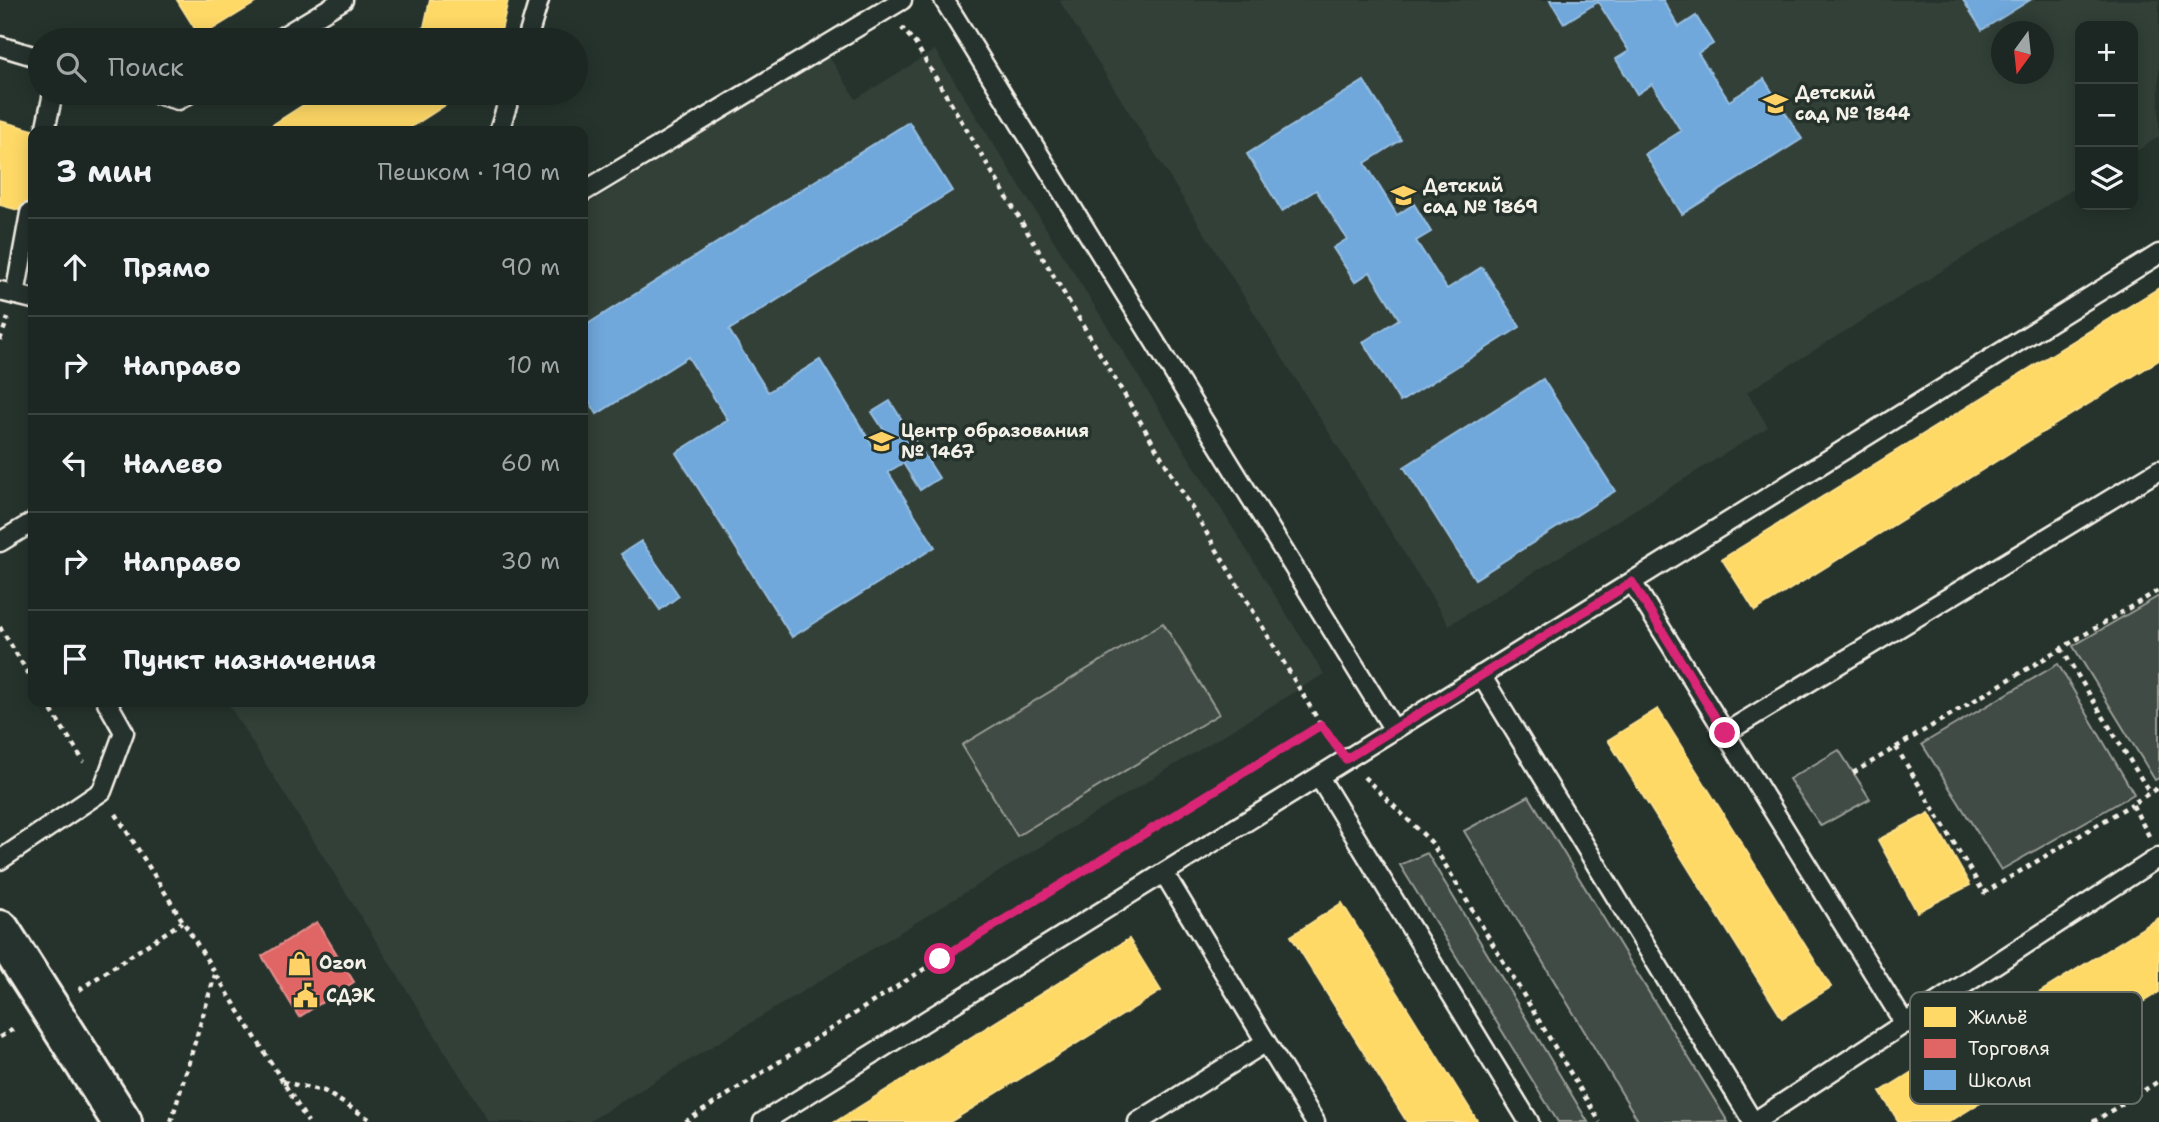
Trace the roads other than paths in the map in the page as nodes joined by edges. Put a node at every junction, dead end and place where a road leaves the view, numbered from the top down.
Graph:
1 (343, 0) edge
2 (538, 0) edge
3 (902, 0) edge
4 (944, 0) edge
5 (297, 28) edge
6 (530, 28) edge
7 (0, 46) edge
8 (28, 54) edge
9 (50, 105) edge
10 (507, 105) edge
11 (47, 126) edge
12 (501, 126) edge
13 (588, 189) edge
14 (28, 220) edge
15 (2159, 254) edge
16 (8, 293) edge
17 (28, 298) edge
18 (2159, 470) edge
19 (28, 525) edge
20 (0, 542) edge
21 (1632, 582) junction
22 (1481, 676) junction
23 (110, 707) edge
24 (1394, 730) junction
25 (1725, 733) junction
26 (1319, 777) junction
27 (2156, 851) edge
28 (0, 860) edge
29 (1164, 873) junction
30 (0, 930) edge
31 (1951, 992) edge
32 (1910, 1021) edge
33 (1905, 1024) junction
34 (1266, 1042) junction
35 (122, 1122) edge
36 (763, 1122) edge
37 (1138, 1122) edge
38 (1315, 1122) edge
39 (1529, 1122) edge
40 (1754, 1122) edge

1 - 5 lane
2 - 6 lane
3 - 13 lane
4 - 24 lane
7 - 8 lane
9 - 11 lane
10 - 12 lane
14 - 16 lane
15 - 21 lane
16 - 17 lane
18 - 25 lane
19 - 20 lane
21 - 22 lane
21 - 25 lane
22 - 24 lane
22 - 40 lane
23 - 28 lane
24 - 26 lane
25 - 33 lane
26 - 29 lane
26 - 39 lane
27 - 31 lane
29 - 34 lane
29 - 36 lane
30 - 35 street
32 - 33 lane
33 - 40 lane
34 - 37 lane
34 - 38 lane

